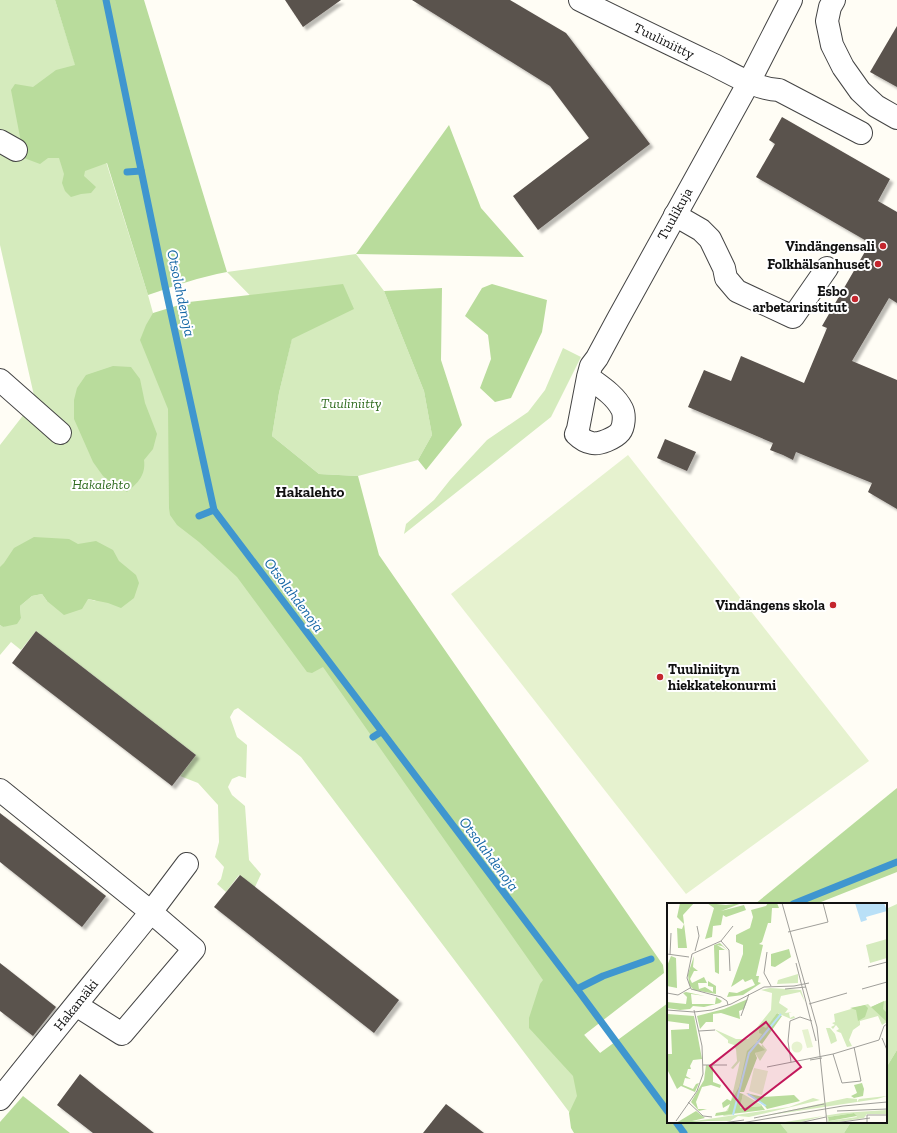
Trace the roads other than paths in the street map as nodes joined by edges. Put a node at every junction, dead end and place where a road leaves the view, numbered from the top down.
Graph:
1 (580, 0) edge
2 (791, 0) edge
3 (834, 0) edge
4 (749, 82) junction
5 (897, 118) edge
6 (861, 133) dead end
7 (675, 215) junction
8 (827, 268) dead end
9 (588, 377) junction
10 (0, 380) edge
11 (60, 433) dead end
12 (0, 790) edge
13 (187, 864) dead end
14 (151, 912) junction
15 (76, 1004) junction
16 (0, 1098) edge

1 - 4 street, Tuuliniitty
2 - 4 street, Tuulikuja
3 - 5 street
4 - 6 street, Tuuliniitty
4 - 7 street, Tuulikuja
7 - 8 street
7 - 9 street, Tuulikuja
9 - 9 street, Tuulikuja
10 - 11 street
12 - 14 street
13 - 14 street, Hakamäki
14 - 15 street, Hakamäki
14 - 15 street
15 - 16 street, Hakamäki

